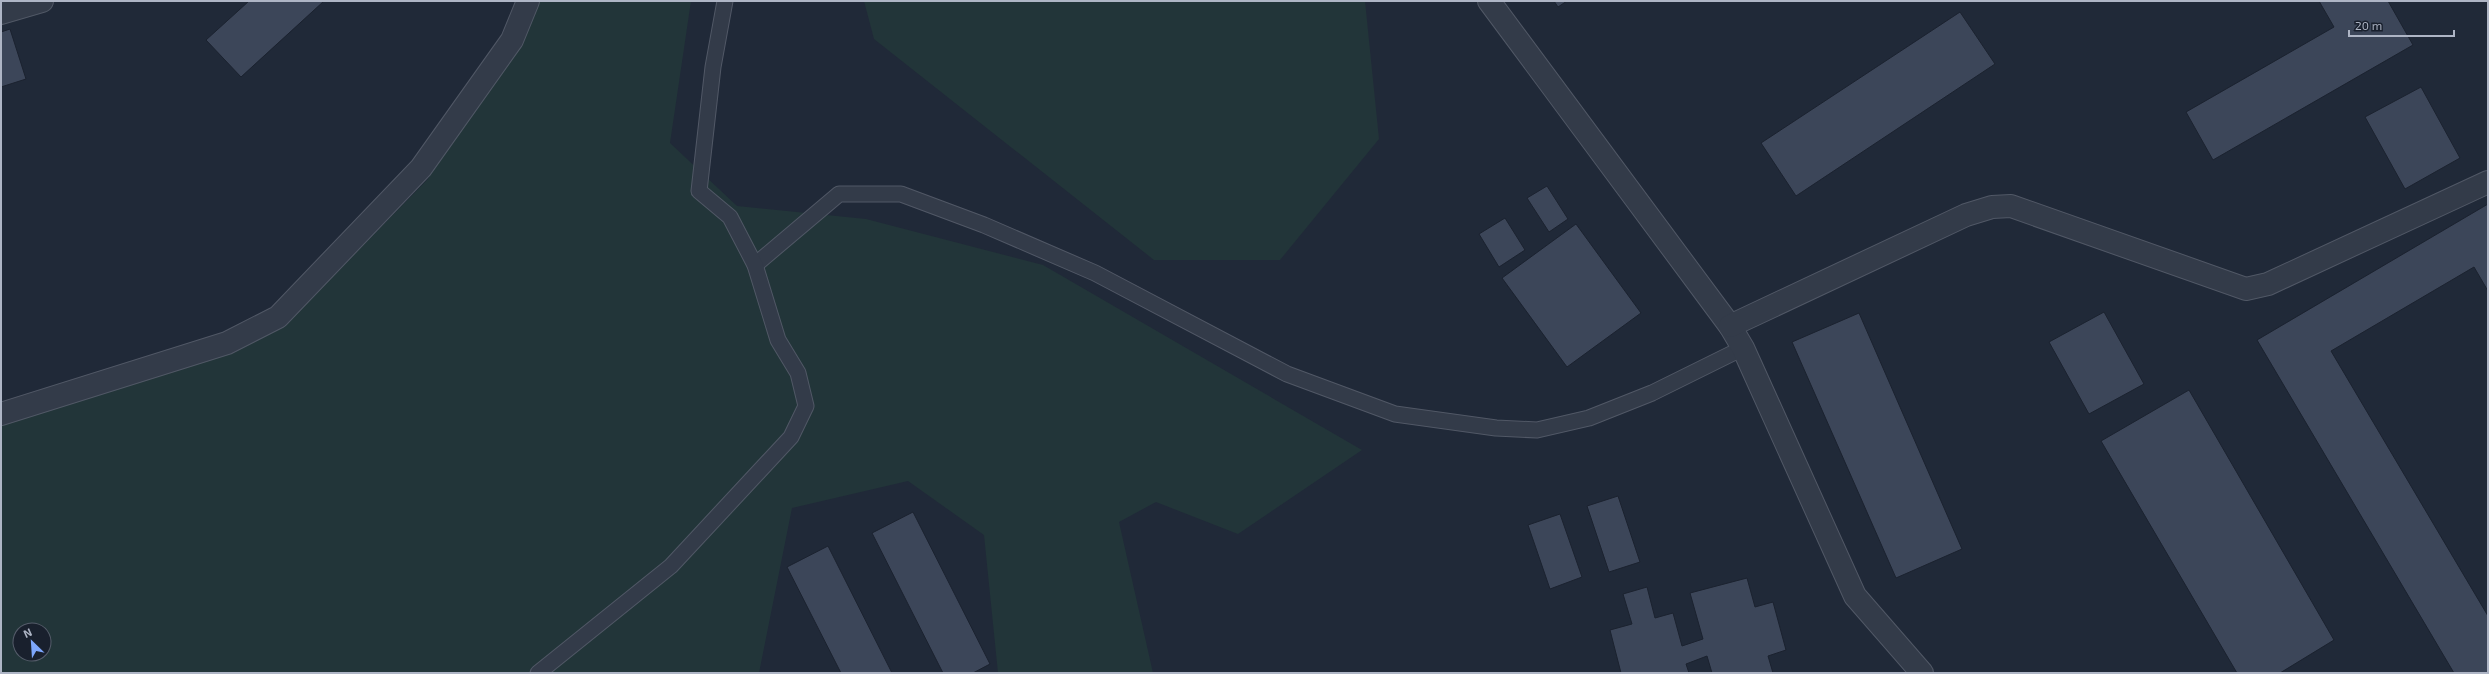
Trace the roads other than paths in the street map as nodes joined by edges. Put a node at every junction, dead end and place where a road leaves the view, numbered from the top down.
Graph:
1 (42, 1) edge
2 (528, 1) edge
3 (724, 1) edge
4 (1489, 1) edge
5 (1, 13) edge
6 (2488, 182) edge
7 (754, 265) junction
8 (1730, 326) junction
9 (1743, 348) junction
10 (1, 414) edge
11 (538, 673) edge
12 (1922, 673) edge

1 - 5 street
2 - 10 street
3 - 7 lane
4 - 8 street
6 - 8 street
7 - 9 lane
7 - 11 lane
8 - 9 street
9 - 12 street

